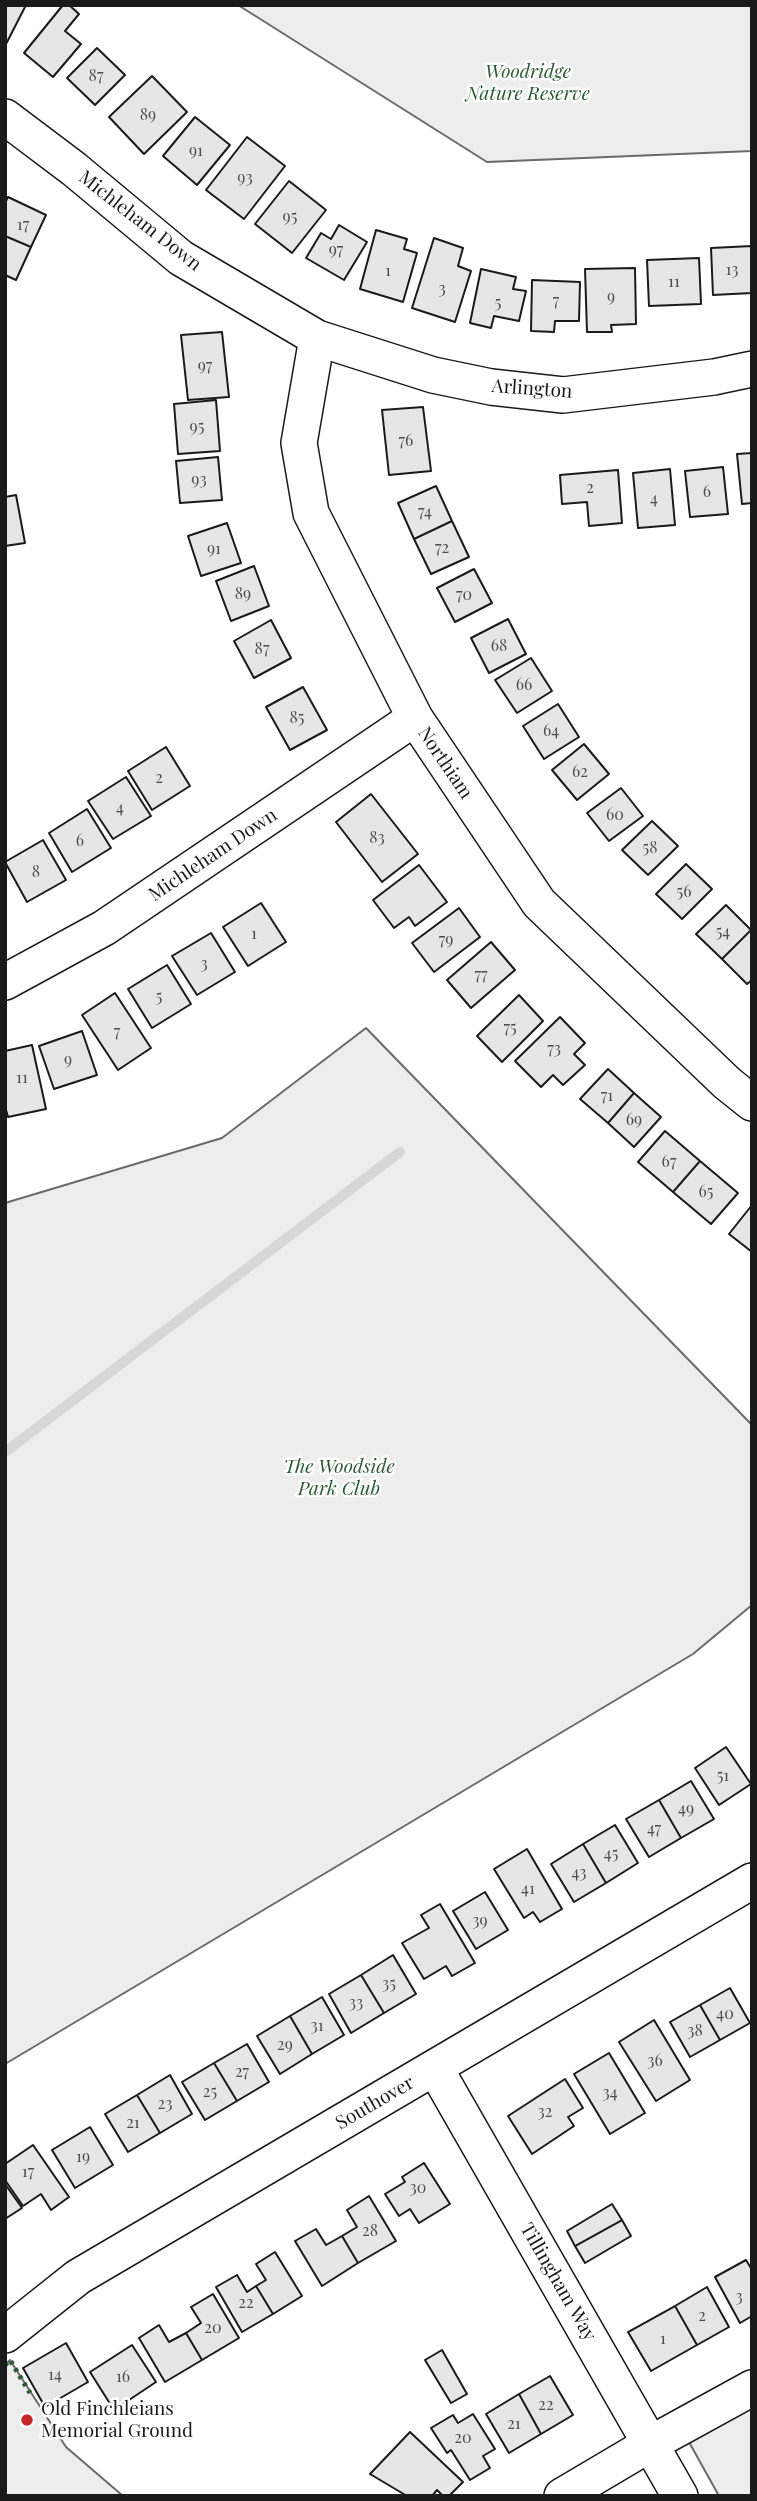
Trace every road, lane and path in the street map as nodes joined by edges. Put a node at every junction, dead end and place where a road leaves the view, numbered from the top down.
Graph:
1 (5, 117) edge
2 (317, 338) junction
3 (752, 369) edge
4 (415, 718) junction
5 (5, 982) edge
6 (752, 1103) edge
7 (752, 1881) edge
8 (435, 2068) junction
9 (5, 2335) edge
10 (752, 2388) edge
11 (650, 2444) junction
12 (562, 2496) edge
13 (680, 2496) edge

1 - 2 street, Michleham Down
2 - 3 street, Arlington
2 - 4 street, Northiam
4 - 5 street, Michleham Down
4 - 6 street, Northiam
7 - 8 street, Southover
8 - 9 street, Southover
8 - 11 street, Tillingham Way
10 - 11 street
11 - 12 street
11 - 13 street, Tillingham Way

